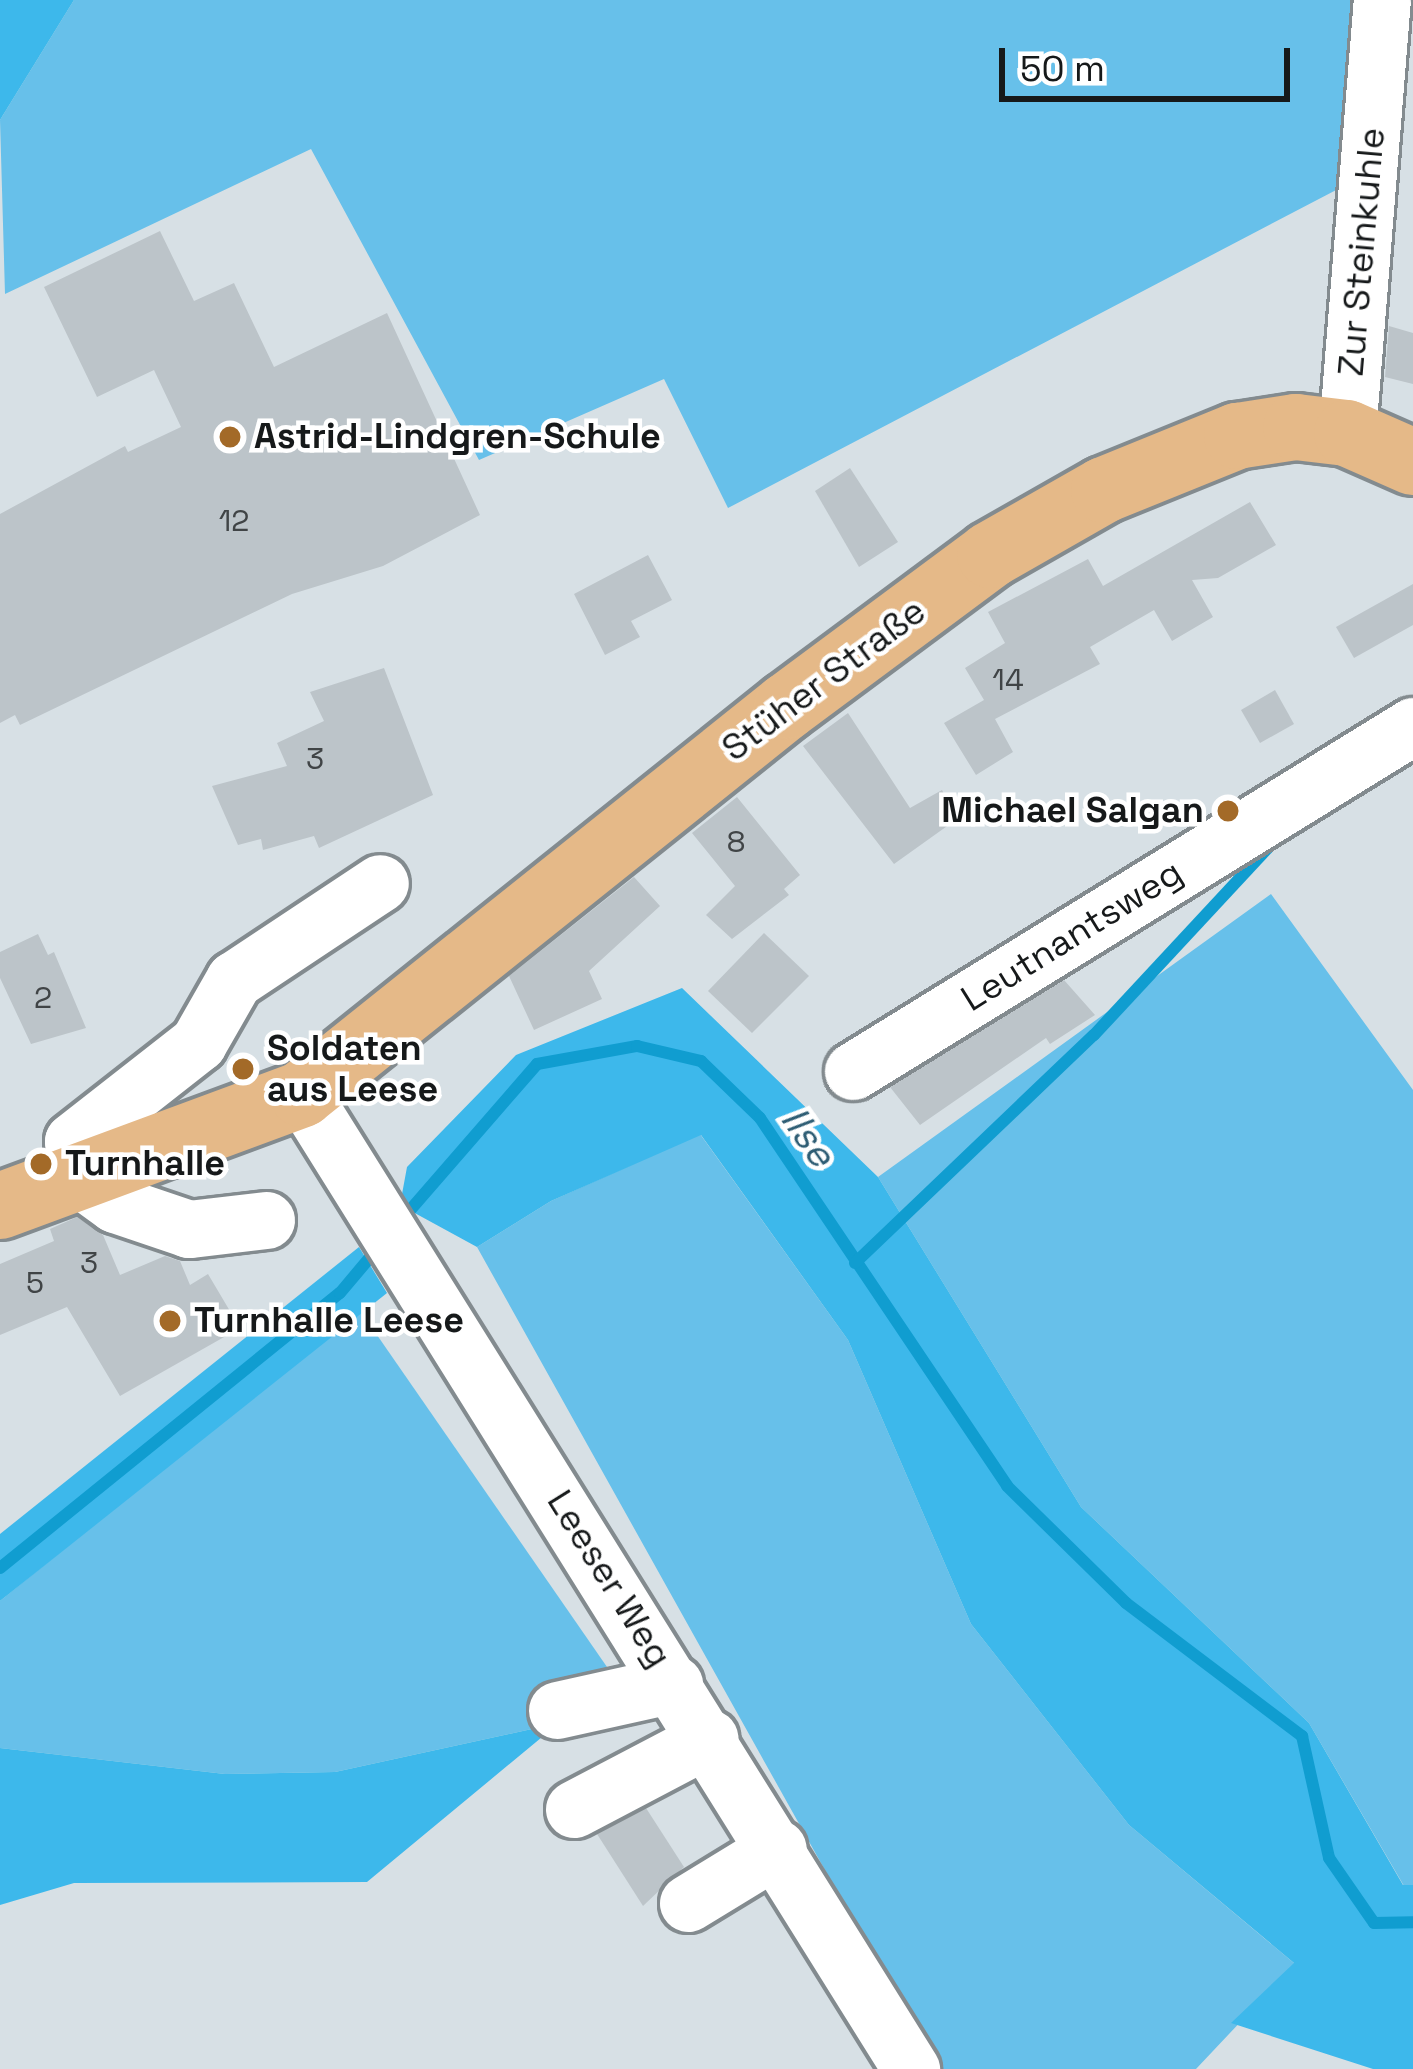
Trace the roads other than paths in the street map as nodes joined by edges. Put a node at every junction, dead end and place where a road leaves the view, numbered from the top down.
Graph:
1 (1382, 0) edge
2 (1322, 430) junction
3 (1413, 462) edge
4 (1413, 726) edge
5 (380, 883) dead end
6 (853, 1071) dead end
7 (302, 1094) junction
8 (77, 1177) junction
9 (0, 1206) edge
10 (266, 1220) dead end
11 (674, 1684) junction
12 (557, 1710) dead end
13 (709, 1738) junction
14 (574, 1809) dead end
15 (778, 1848) junction
16 (688, 1903) dead end
17 (910, 2069) edge

1 - 2 street, Zur Steinkuhle
2 - 3 main road
2 - 7 main road, Stüher Straße
4 - 6 street, Leutnantsweg
5 - 8 street
7 - 8 main road, Stüher Straße
7 - 11 street, Leeser Weg
8 - 9 main road, Stüher Straße
8 - 10 street
11 - 12 street
11 - 13 street, Leeser Weg
13 - 14 street
13 - 15 street, Leeser Weg
15 - 16 street
15 - 17 street, Leeser Weg

